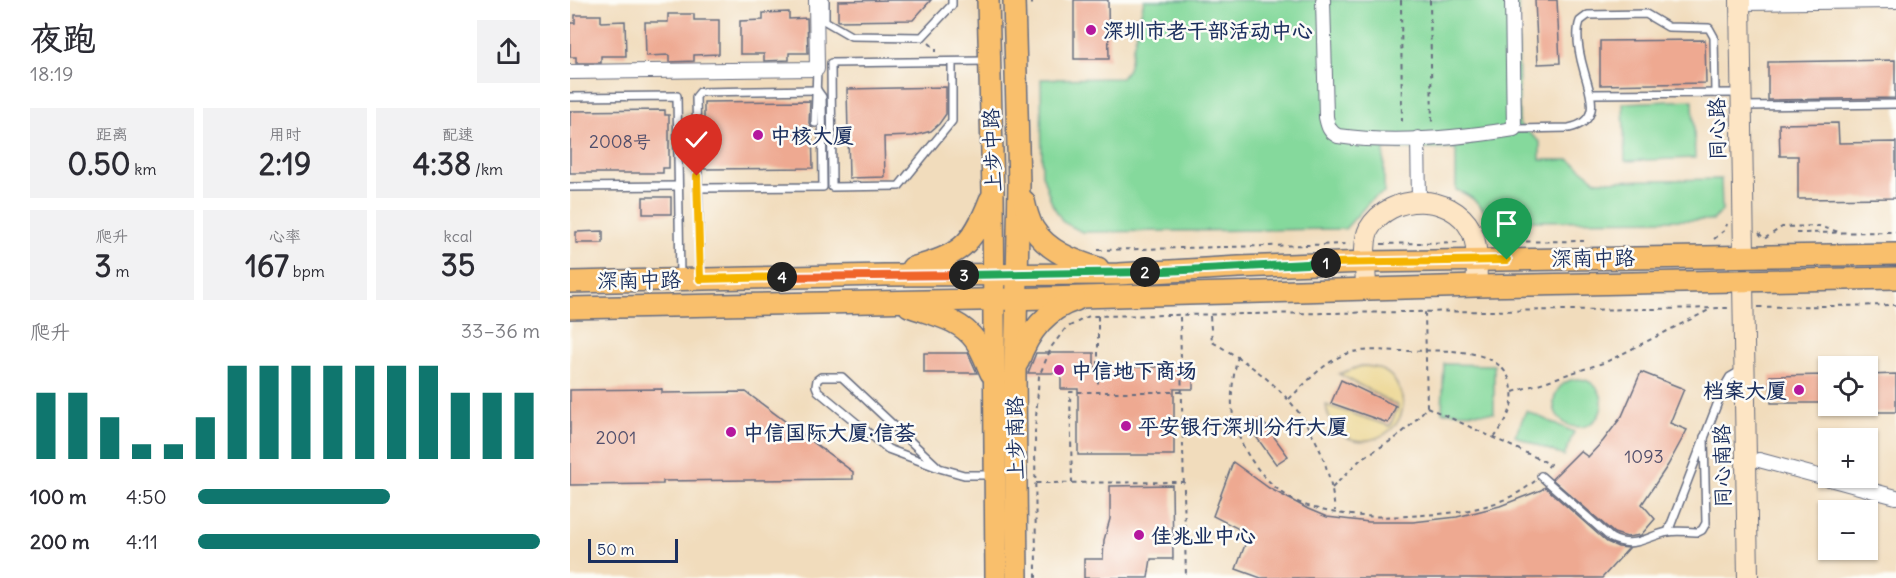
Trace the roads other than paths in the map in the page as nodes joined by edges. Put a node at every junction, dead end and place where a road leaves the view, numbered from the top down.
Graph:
1 (816, 0) edge
2 (825, 0) edge
3 (952, 0) edge
4 (988, 0) edge
5 (1014, 0) edge
6 (1323, 0) edge
7 (1512, 0) edge
8 (1895, 0) edge
9 (1740, 1) edge
10 (990, 61) junction
11 (952, 62) junction
12 (817, 69) junction
13 (570, 72) edge
14 (817, 90) junction
15 (1715, 93) junction
16 (1591, 94) junction
17 (570, 96) edge
18 (1741, 99) junction
19 (1896, 104) edge
20 (815, 123) dead end
21 (1514, 129) junction
22 (1418, 138) junction
23 (700, 152) dead end
24 (1019, 184) junction
25 (678, 186) junction
26 (570, 187) edge
27 (698, 188) junction
28 (993, 191) junction
29 (1419, 201) junction
30 (1475, 248) junction
31 (1365, 250) junction
32 (1896, 254) edge
33 (1744, 256) junction
34 (994, 274) junction
35 (1017, 274) junction
36 (1119, 274) junction
37 (884, 275) junction
38 (1896, 278) edge
39 (690, 279) junction
40 (570, 282) edge
41 (1743, 282) junction
42 (1477, 286) junction
43 (1366, 289) junction
44 (1016, 299) junction
45 (894, 300) junction
46 (994, 300) junction
47 (1095, 306) junction
48 (570, 308) edge
49 (1744, 370) junction
50 (1015, 374) junction
51 (994, 380) junction
52 (1704, 437) junction
53 (1759, 460) dead end
54 (939, 468) junction
55 (995, 475) junction
56 (1541, 476) road end
57 (1896, 497) edge
58 (1668, 532) junction
59 (996, 578) edge
60 (1017, 578) edge
61 (1748, 578) edge

1 - 12 street
2 - 3 lane
4 - 10 main road, 上步中路
5 - 24 main road, 上步中路
6 - 22 street
7 - 21 street
8 - 9 street
9 - 18 street, 同心路
10 - 11 lane
10 - 28 main road, 上步中路
11 - 11 lane
12 - 13 street
12 - 14 lane
14 - 20 lane
14 - 27 lane
14 - 27 lane
15 - 16 lane
15 - 16 lane
15 - 18 lane
16 - 21 lane
17 - 25 lane
18 - 19 lane
18 - 33 street, 同心路
21 - 22 street
22 - 29 street
23 - 27 lane
24 - 35 main road, 上步中路
24 - 36 main road
25 - 26 lane
25 - 39 lane
27 - 39 lane
28 - 34 main road, 上步中路
28 - 37 main road
29 - 30 street
29 - 31 street
30 - 31 main road, 深南中路
30 - 33 main road, 深南中路
30 - 42 street
31 - 36 main road, 深南中路
31 - 43 street
32 - 33 main road, 深南中路
34 - 35 main road, 深南中路
34 - 37 main road, 深南中路
34 - 46 main road, 上步中路
35 - 36 main road, 深南中路
35 - 44 main road, 上步中路
37 - 39 main road, 深南中路
38 - 41 main road, 深南中路
39 - 40 main road, 深南中路
41 - 42 main road, 深南中路
41 - 49 street, 同心南路
42 - 43 main road, 深南中路
43 - 47 main road, 深南中路
44 - 46 main road, 深南中路
44 - 47 main road, 深南中路
44 - 50 main road, 上步南路
45 - 46 main road, 深南中路
45 - 48 main road, 深南中路
45 - 51 main road
46 - 51 main road, 上步南路
47 - 50 main road
49 - 52 lane
49 - 61 street, 同心南路
50 - 60 main road, 上步南路
51 - 55 main road, 上步南路
52 - 58 lane
52 - 58 lane
53 - 57 street
54 - 54 lane
54 - 55 lane
55 - 59 main road, 上步南路
56 - 58 lane

